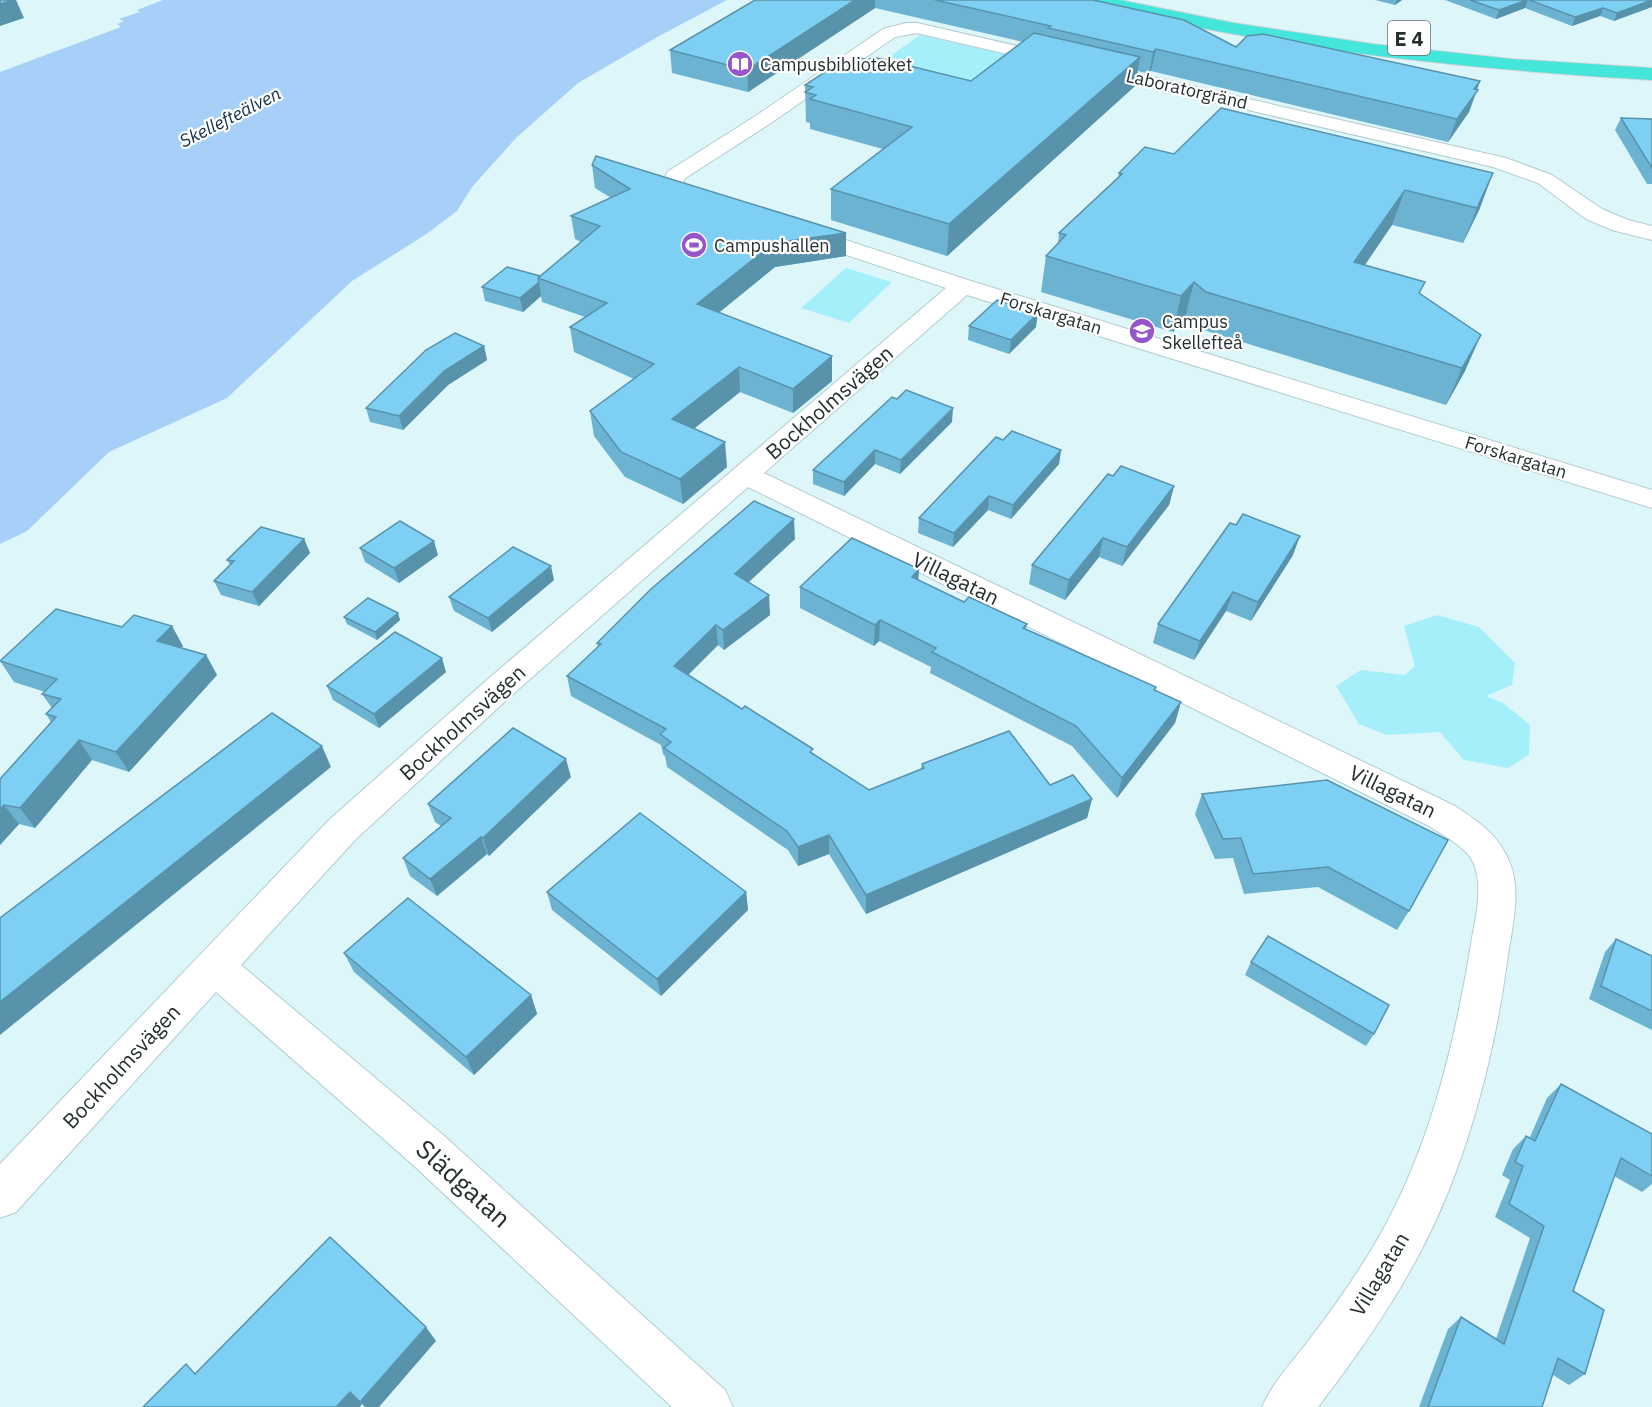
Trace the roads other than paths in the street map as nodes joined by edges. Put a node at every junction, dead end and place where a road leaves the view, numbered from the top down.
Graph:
1 (1169, 0) edge
2 (1100, 1) edge
3 (1631, 55) dead end
4 (1652, 74) edge
5 (725, 207) edge
6 (786, 228) edge
7 (1652, 233) edge
8 (963, 286) junction
9 (746, 475) junction
10 (1652, 499) edge
11 (212, 968) junction
12 (0, 1196) edge
13 (708, 1407) edge
14 (1287, 1407) edge

1 - 3 highway, E 4
2 - 4 highway, E 4
5 - 7 street, Laboratorgränd
6 - 8 street, Forskargatan
8 - 9 street, Bockholmsvägen
8 - 10 street, Forskargatan
9 - 11 street, Bockholmsvägen
9 - 14 street, Villagatan
11 - 12 street, Bockholmsvägen
11 - 13 street, Slädgatan

